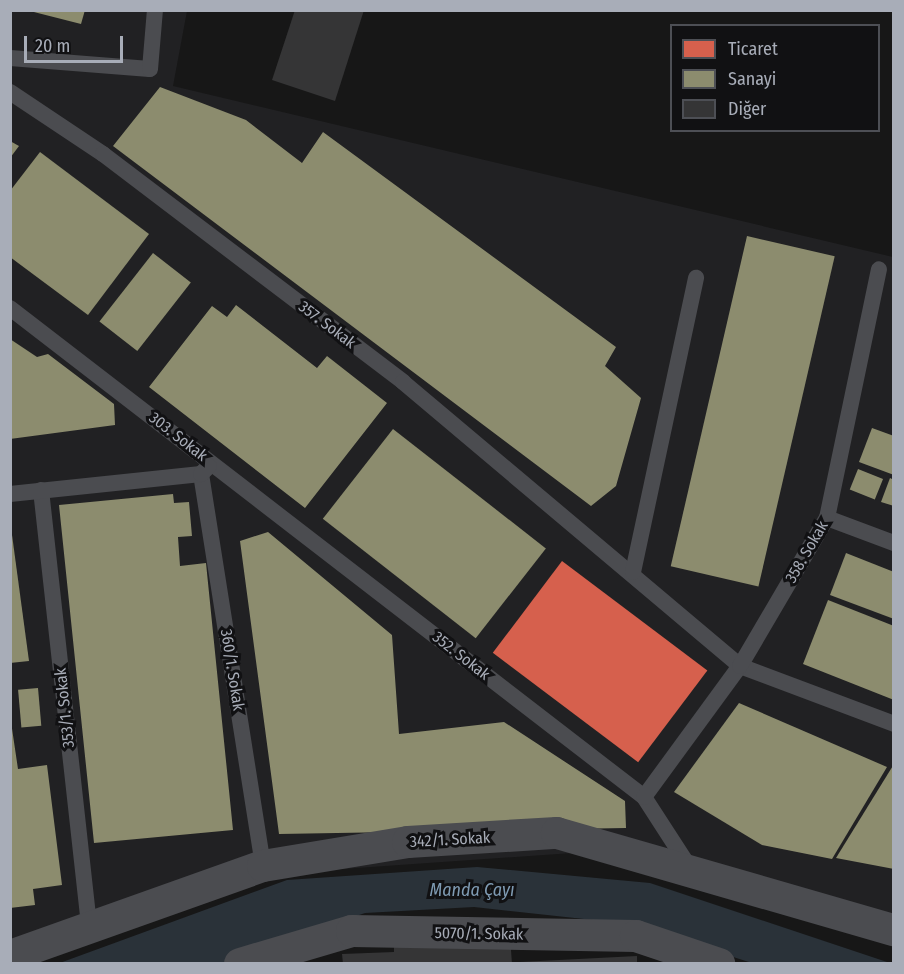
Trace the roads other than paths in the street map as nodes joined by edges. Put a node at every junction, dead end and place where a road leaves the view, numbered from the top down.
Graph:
1 (155, 10) edge
2 (10, 58) edge
3 (10, 92) edge
4 (879, 269) dead end
5 (696, 278) dead end
6 (10, 308) edge
7 (206, 468) junction
8 (41, 490) junction
9 (10, 494) edge
10 (827, 518) junction
11 (894, 543) edge
12 (633, 572) junction
13 (740, 666) junction
14 (894, 724) edge
15 (644, 797) junction
16 (263, 866) junction
17 (690, 868) junction
18 (89, 926) junction
19 (894, 930) edge
20 (10, 956) edge
21 (240, 963) edge
22 (719, 963) edge

1 - 2 lane
3 - 12 lane, 357. Sokak
4 - 10 lane, 358. Sokak
5 - 12 lane
6 - 7 lane, 303. Sokak
7 - 8 lane, 303. Sokak
7 - 15 lane, 352. Sokak
7 - 16 lane, 360/1. Sokak
8 - 9 lane, 303. Sokak
8 - 18 lane, 353/1. Sokak
10 - 11 lane
10 - 13 lane, 358. Sokak
12 - 13 lane, 357. Sokak
13 - 14 lane
13 - 15 lane, 358. Sokak
15 - 17 lane, 352. Sokak
16 - 17 street, 342/1. Sokak
16 - 18 street, 342/1. Sokak
17 - 19 street, 342/1. Sokak
18 - 20 street, 342/1. Sokak
21 - 22 street, 5070/1. Sokak

